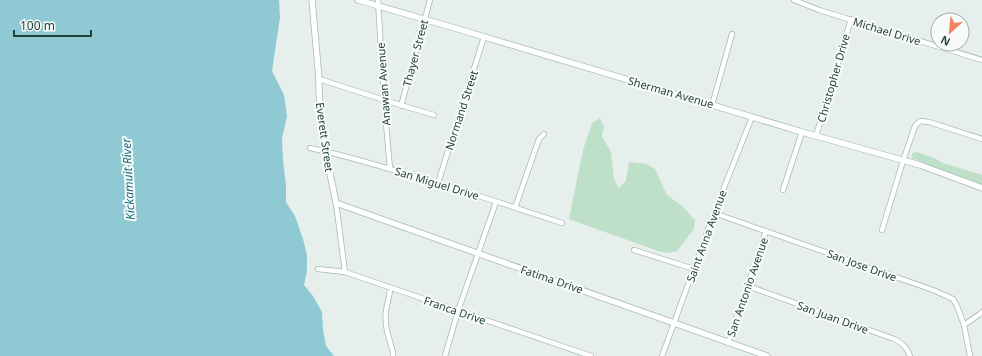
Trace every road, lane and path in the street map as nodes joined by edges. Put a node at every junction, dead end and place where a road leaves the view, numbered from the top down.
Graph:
1 (312, 0) edge
2 (358, 0) edge
3 (430, 0) edge
4 (794, 0) edge
5 (378, 3) edge
6 (424, 20) junction
7 (850, 20) junction
8 (732, 34) dead end
9 (484, 37) junction
10 (982, 60) edge
11 (320, 79) junction
12 (384, 100) junction
13 (712, 104) junction
14 (401, 106) junction
15 (434, 115) dead end
16 (752, 117) junction
17 (802, 132) junction
18 (544, 134) dead end
19 (816, 136) junction
20 (982, 139) edge
21 (310, 148) dead end
22 (326, 152) junction
23 (903, 161) junction
24 (390, 169) junction
25 (438, 183) junction
26 (982, 188) edge
27 (783, 190) dead end
28 (496, 202) junction
29 (336, 203) junction
30 (516, 208) junction
31 (714, 213) junction
32 (562, 223) dead end
33 (882, 230) dead end
34 (766, 231) junction
35 (634, 250) dead end
36 (478, 253) junction
37 (318, 269) dead end
38 (694, 269) junction
39 (345, 272) junction
40 (748, 286) junction
41 (390, 288) junction
42 (458, 311) junction
43 (982, 312) edge
44 (674, 323) junction
45 (964, 325) junction
46 (728, 343) junction
47 (393, 356) edge
48 (445, 356) edge
49 (591, 356) edge
50 (662, 356) edge
51 (767, 356) edge
52 (910, 356) edge
53 (970, 356) edge

1 - 11 street, Everett Street
2 - 5 street, Sherman Avenue
3 - 6 street, Thayer Street
4 - 7 street, Michael Drive
5 - 6 street, Sherman Avenue
5 - 12 street, Anawan Avenue
6 - 9 street, Sherman Avenue
6 - 14 street, Thayer Street
7 - 10 street, Michael Drive
7 - 19 street, Christopher Drive
8 - 13 street
9 - 13 street, Sherman Avenue
9 - 25 street, Normand Street
11 - 12 street
11 - 22 street, Everett Street
12 - 14 street
12 - 24 street, Anawan Avenue
13 - 16 street, Sherman Avenue
14 - 15 street
16 - 17 street, Sherman Avenue
16 - 31 street, Saint Anna Avenue
17 - 19 street, Sherman Avenue
17 - 27 street
18 - 30 street
19 - 23 street, Sherman Avenue
20 - 23 street
21 - 22 street, San Miguel Drive
22 - 24 street, San Miguel Drive
22 - 29 street, Everett Street
23 - 26 street, Sherman Avenue
23 - 33 street
24 - 25 street, San Miguel Drive
25 - 28 street, San Miguel Drive
28 - 30 street, San Miguel Drive
28 - 36 street
29 - 36 street, Fatima Drive
29 - 39 street, Everett Street
30 - 32 street, San Miguel Drive
31 - 34 street, San Jose Drive
31 - 38 street, Saint Anna Avenue
34 - 40 street, San Antonio Avenue
34 - 45 street, San Jose Drive
35 - 38 street
36 - 42 street
36 - 44 street, Fatima Drive
37 - 39 street, Franca Drive
38 - 44 street, Saint Anna Avenue
39 - 41 street, Franca Drive
40 - 46 street, San Antonio Avenue
40 - 52 street, San Juan Drive
41 - 42 street, Franca Drive
41 - 47 street
42 - 48 street
42 - 49 street, Franca Drive
43 - 45 street
44 - 46 street, Fatima Drive
44 - 50 street, Saint Anna Avenue
45 - 53 street, San Jose Drive
46 - 51 street, Fatima Drive

